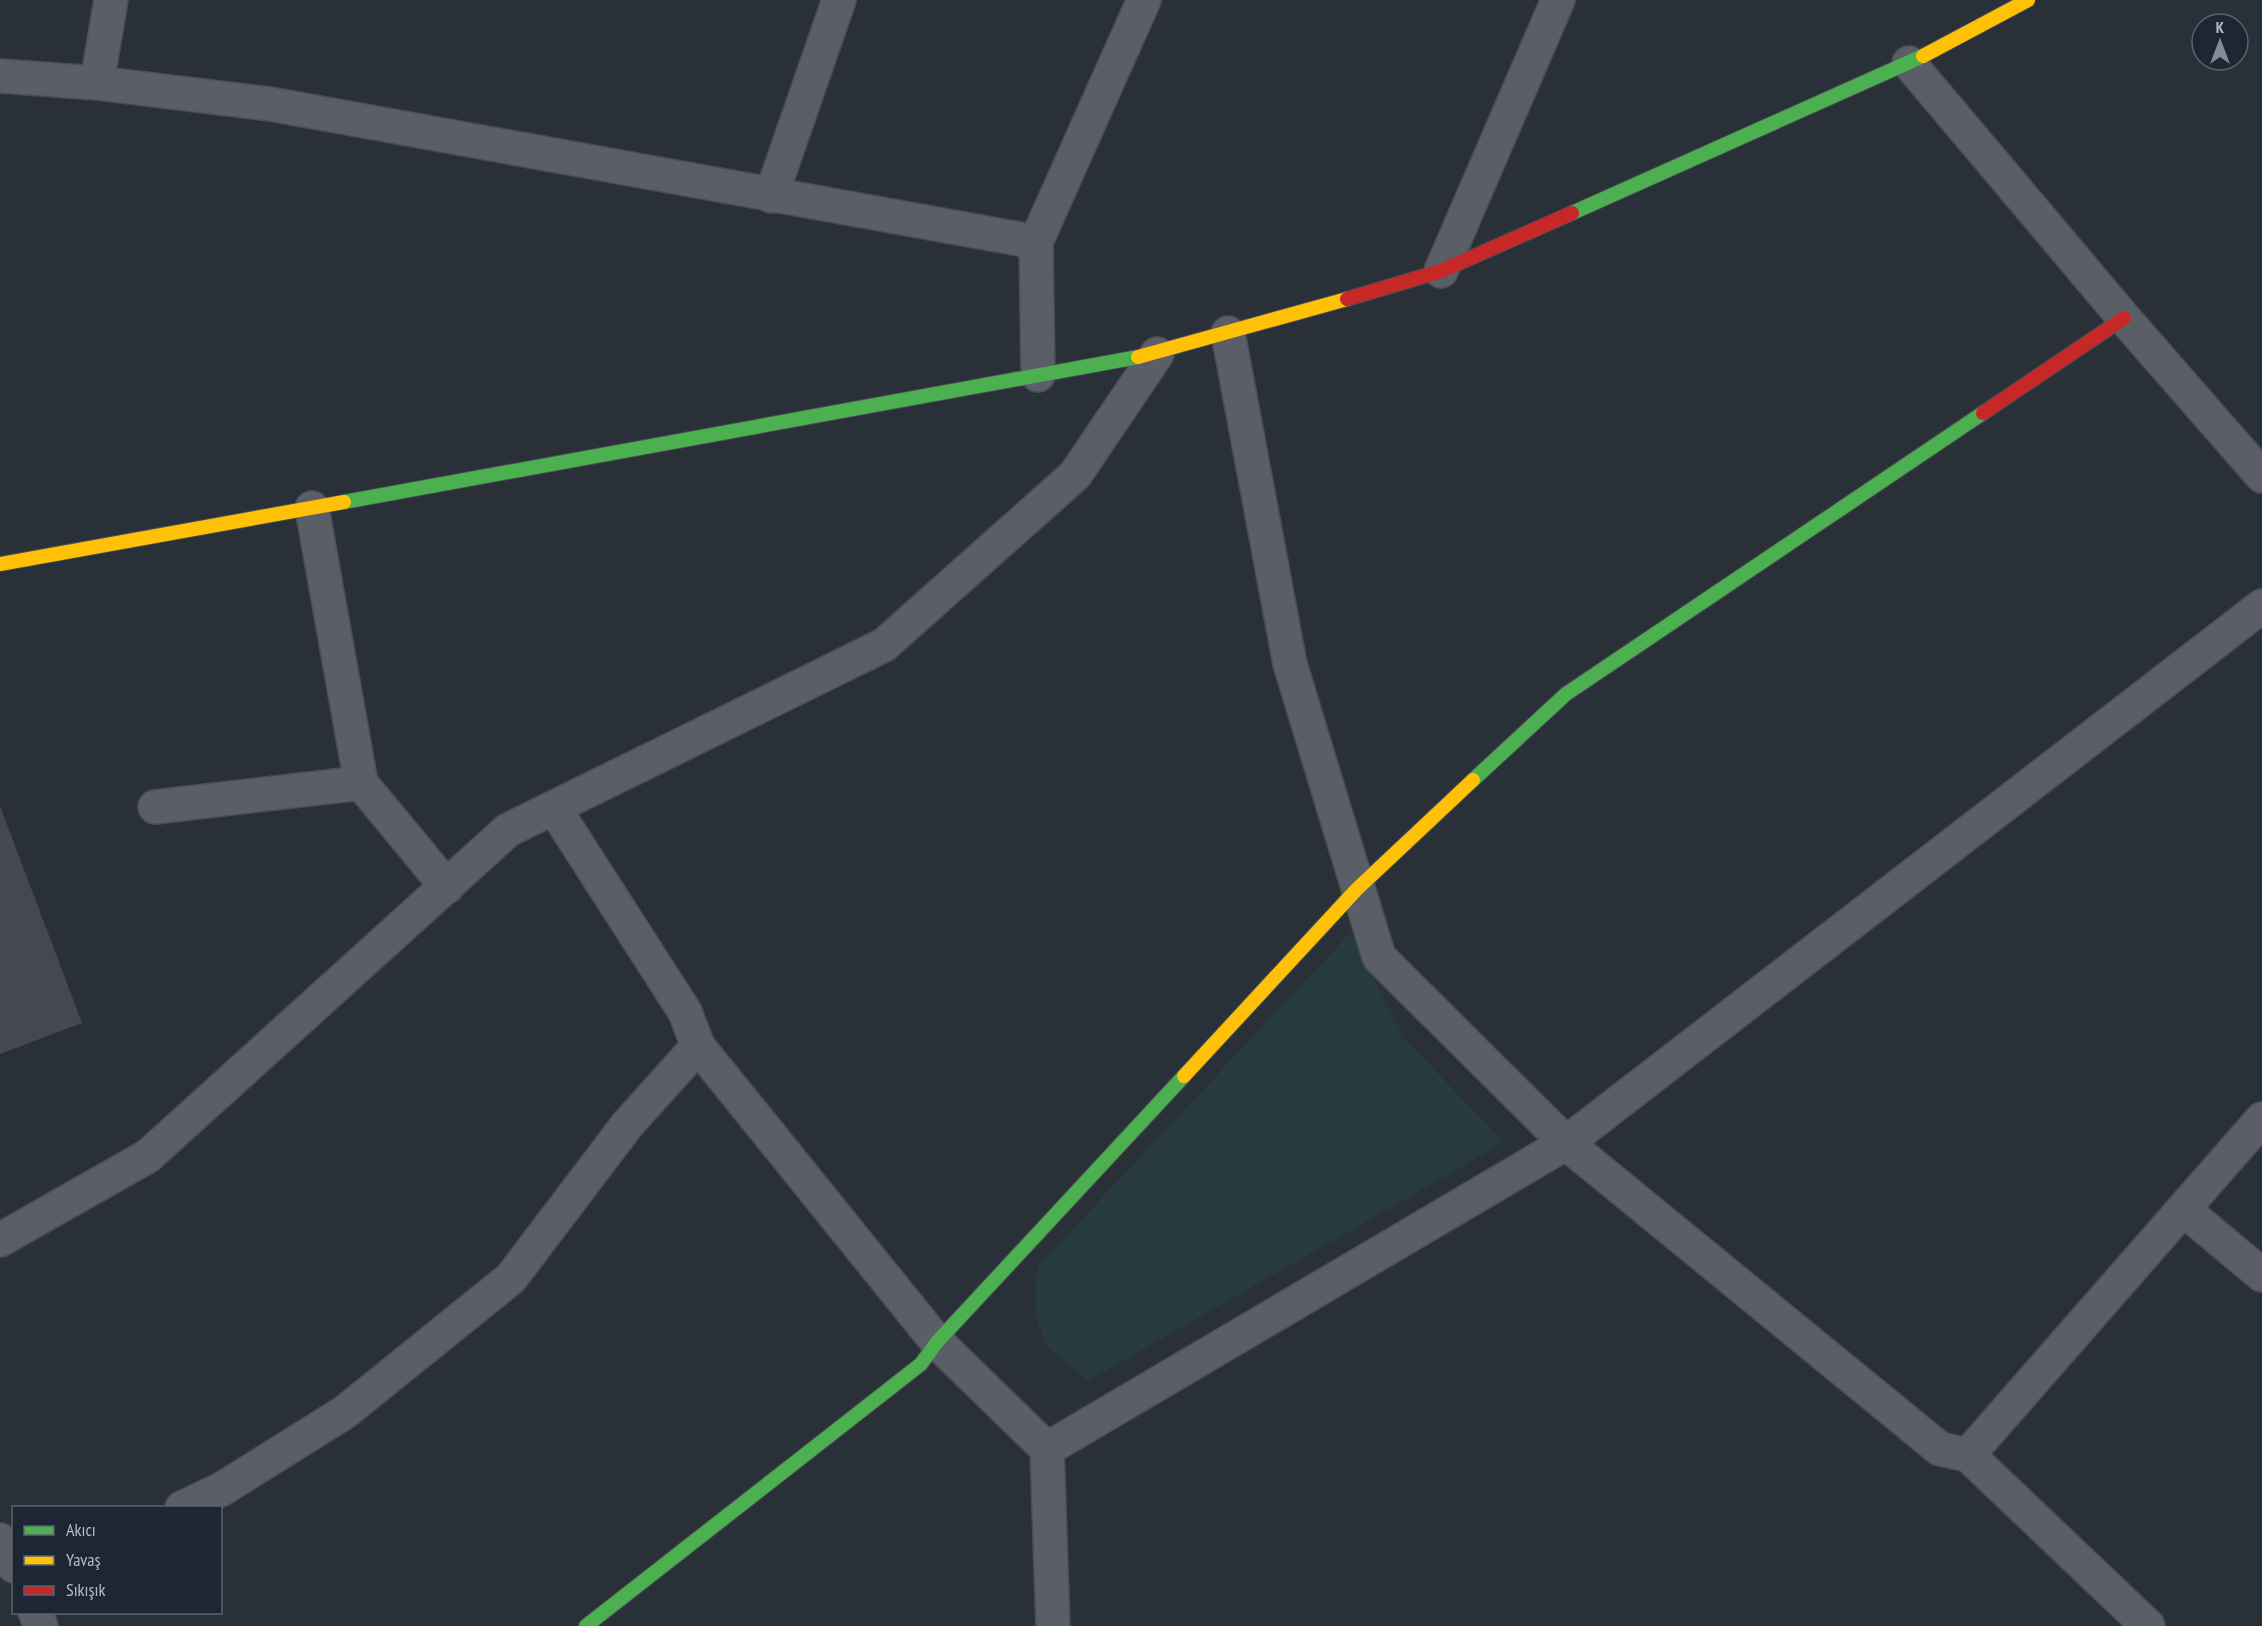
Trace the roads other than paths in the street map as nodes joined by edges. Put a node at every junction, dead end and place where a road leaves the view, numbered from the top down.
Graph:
1 (111, 0) edge
2 (839, 0) edge
3 (1144, 0) edge
4 (1558, 0) edge
5 (2015, 3) edge
6 (1909, 63) junction
7 (0, 76) edge
8 (97, 83) junction
9 (771, 196) junction
10 (1036, 242) junction
11 (1440, 271) junction
12 (2124, 318) junction
13 (1228, 333) junction
14 (1157, 354) junction
15 (1038, 375) junction
16 (2262, 476) edge
17 (312, 508) junction
18 (0, 564) edge
19 (2262, 606) edge
20 (361, 783) junction
21 (155, 807) dead end
22 (554, 808) junction
23 (447, 886) junction
24 (1357, 890) junction
25 (698, 1046) junction
26 (2262, 1119) edge
27 (1566, 1143) junction
28 (2183, 1209) junction
29 (0, 1240) edge
30 (2262, 1275) edge
31 (937, 1342) junction
32 (1047, 1449) junction
33 (1968, 1455) junction
34 (186, 1506) edge
35 (0, 1540) edge
36 (12, 1562) edge
37 (586, 1626) edge
38 (1053, 1626) edge
39 (2148, 1626) edge

1 - 8 street
2 - 9 street
3 - 10 street
4 - 11 street
5 - 6 street
6 - 11 street
6 - 12 street
7 - 8 street
8 - 9 street
9 - 10 street
10 - 15 street
11 - 13 street
12 - 16 street
12 - 24 street
13 - 14 street
13 - 24 street
14 - 15 street
14 - 22 street
15 - 17 street
17 - 18 street
17 - 20 street
19 - 27 street
20 - 21 street
20 - 23 street
22 - 23 street
22 - 25 street
23 - 29 street
24 - 27 street
24 - 31 street
25 - 31 street
25 - 34 street
26 - 28 street
27 - 32 street
27 - 33 street
28 - 30 street
28 - 33 street
31 - 32 street
31 - 37 street
32 - 38 street
33 - 39 street
35 - 36 street

